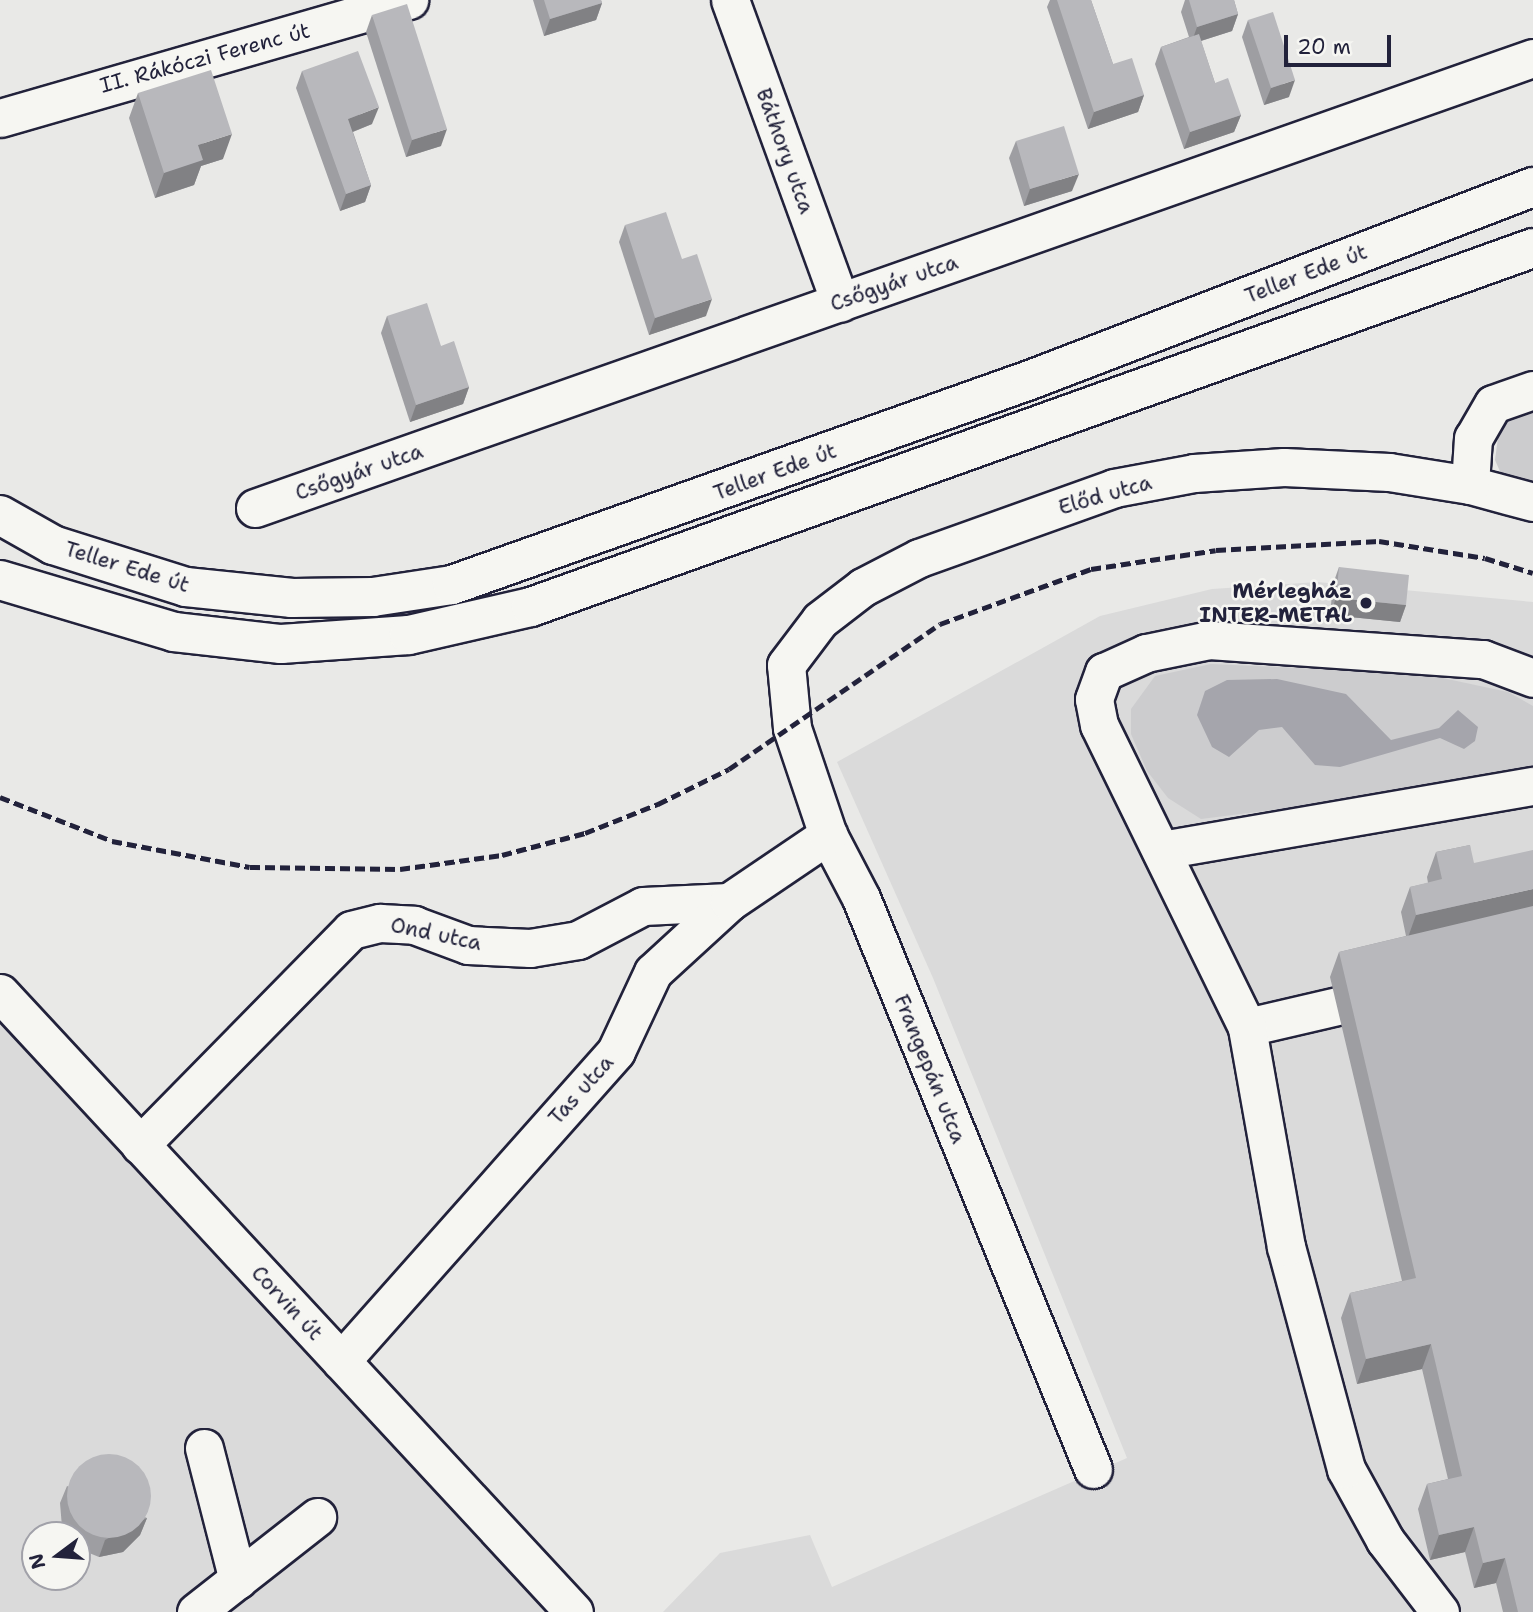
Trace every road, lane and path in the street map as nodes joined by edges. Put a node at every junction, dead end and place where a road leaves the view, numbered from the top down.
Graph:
1 (409, 0) edge
2 (730, 0) edge
3 (1533, 58) edge
4 (0, 117) edge
5 (1533, 187) edge
6 (1533, 248) edge
7 (840, 303) junction
8 (1533, 390) edge
9 (1470, 485) junction
10 (1533, 502) edge
11 (256, 508) dead end
12 (0, 515) edge
13 (0, 580) edge
14 (786, 665) joint
15 (1533, 678) edge
16 (1533, 786) edge
17 (828, 835) junction
18 (1161, 850) junction
19 (729, 902) junction
20 (0, 993) edge
21 (1337, 1006) dead end
22 (1247, 1027) junction
23 (140, 1145) junction
24 (341, 1361) junction
25 (204, 1448) dead end
26 (1093, 1469) dead end
27 (317, 1517) dead end
28 (238, 1580) junction
29 (196, 1612) edge
30 (574, 1612) edge
31 (1440, 1612) edge

1 - 4 street, II. Rákóczi Ferenc út
2 - 7 street, Báthory utca
3 - 7 street, Csőgyár utca
5 - 12 main road, Teller Ede út
6 - 13 main road, Teller Ede út
7 - 11 street, Csőgyár utca
8 - 9 street
9 - 10 street, Előd utca
9 - 14 street, Előd utca
14 - 17 street, Frangepán utca
15 - 18 street
16 - 18 street
17 - 19 street, Tas utca
17 - 26 street, Frangepán utca
18 - 22 street
19 - 23 street, Ond utca
19 - 24 street, Tas utca
20 - 23 street, Corvin út
21 - 22 street
22 - 31 street
23 - 24 street, Corvin út
24 - 30 street, Corvin út
25 - 28 street
27 - 28 street
28 - 29 street

